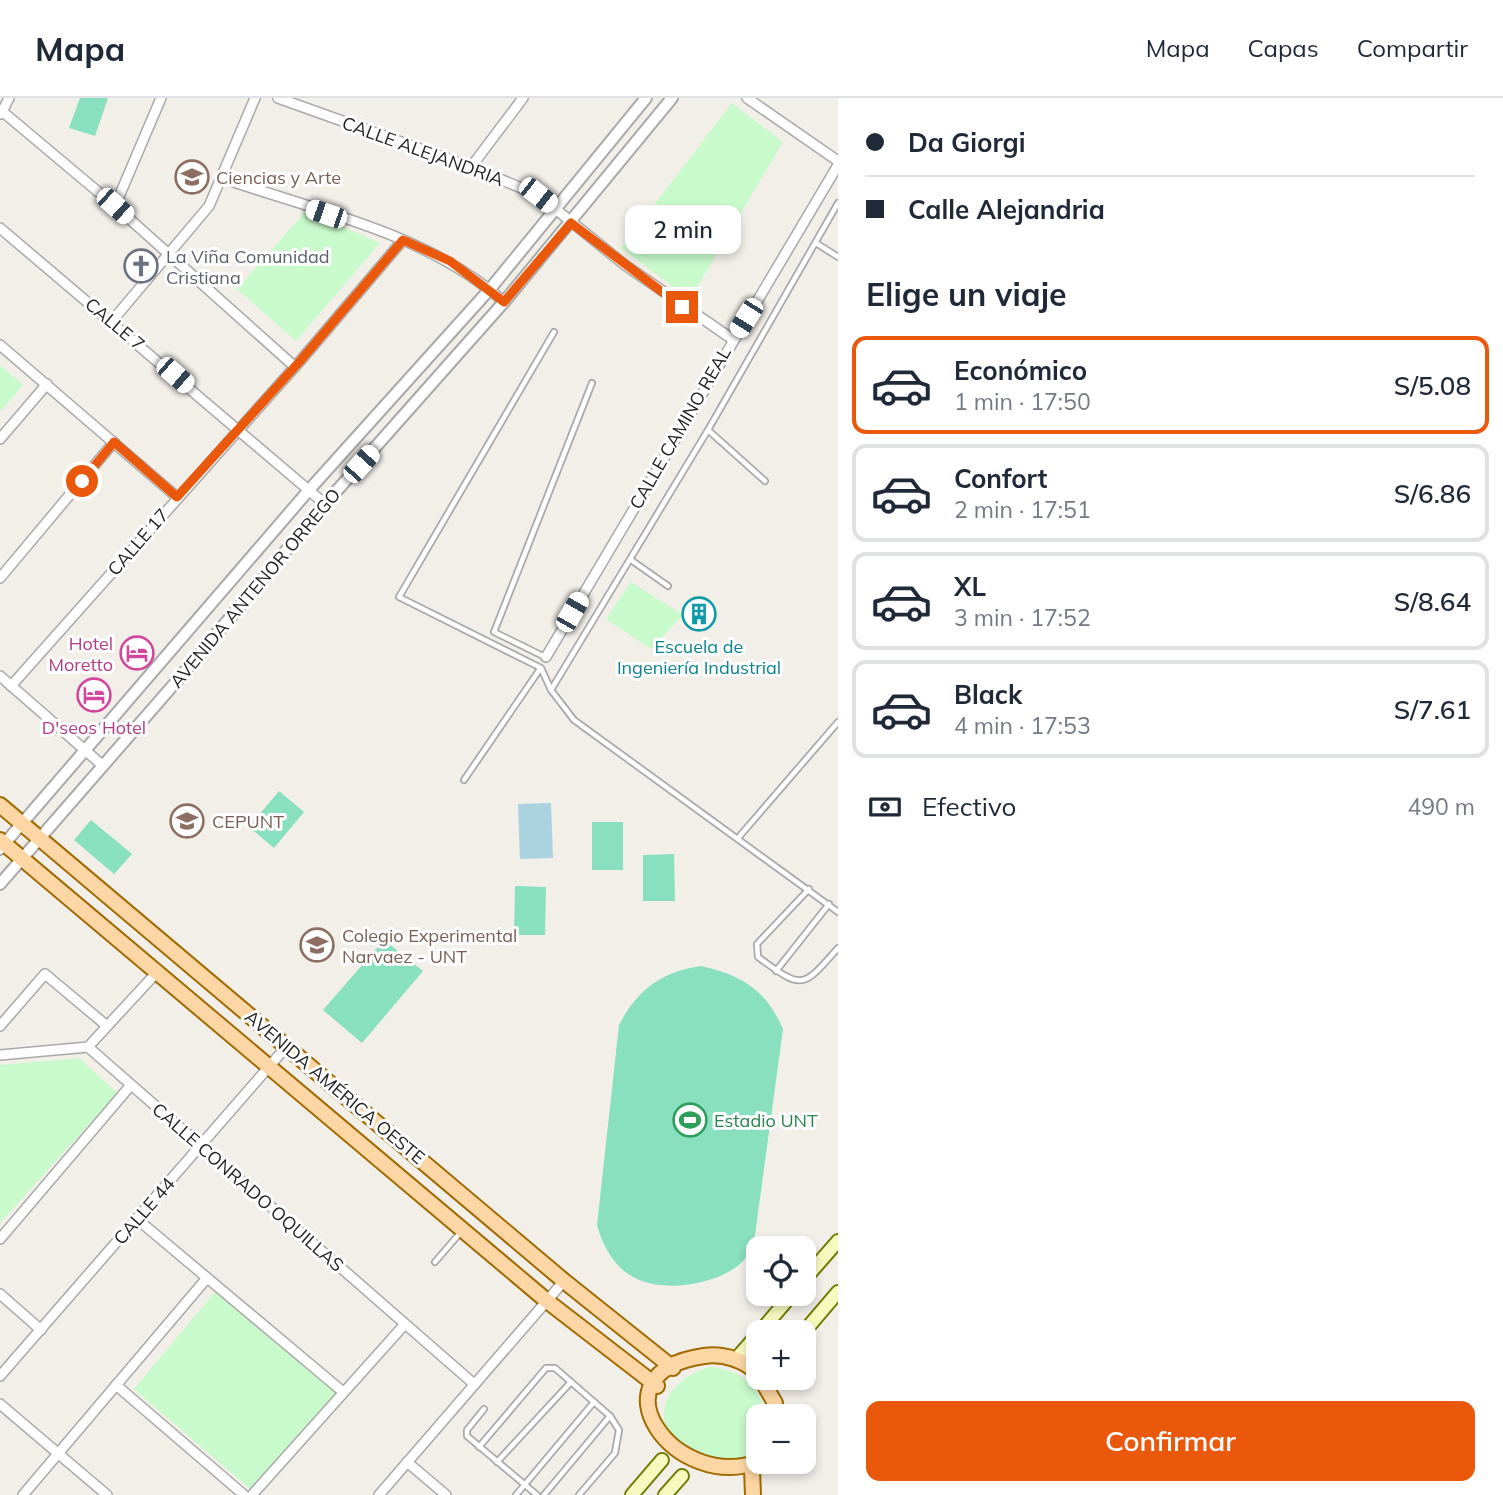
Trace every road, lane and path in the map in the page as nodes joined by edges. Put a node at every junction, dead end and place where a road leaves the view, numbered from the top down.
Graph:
1 (9, 98) edge
2 (161, 98) edge
3 (255, 98) edge
4 (278, 98) edge
5 (523, 98) edge
6 (646, 98) edge
7 (672, 98) edge
8 (747, 98) edge
9 (2, 114) edge
10 (838, 163) edge
11 (471, 167) junction
12 (222, 178) junction
13 (838, 203) edge
14 (115, 206) junction
15 (557, 210) junction
16 (571, 223) junction
17 (0, 228) edge
18 (403, 240) junction
19 (817, 243) junction
20 (170, 255) junction
21 (838, 257) edge
22 (489, 289) junction
23 (504, 302) junction
24 (112, 321) junction
25 (554, 332) dead end
26 (732, 339) junction
27 (0, 345) edge
28 (295, 367) junction
29 (592, 383) dead end
30 (47, 384) junction
31 (237, 429) junction
32 (708, 430) junction
33 (0, 439) edge
34 (114, 442) junction
35 (765, 481) dead end
36 (309, 490) junction
37 (177, 497) junction
38 (325, 504) junction
39 (631, 560) junction
40 (0, 578) edge
41 (667, 586) dead end
42 (546, 657) joint
43 (541, 668) junction
44 (0, 676) edge
45 (11, 686) junction
46 (551, 690) junction
47 (838, 722) edge
48 (86, 751) junction
49 (102, 765) junction
50 (464, 780) dead end
51 (0, 805) edge
52 (22, 824) junction
53 (38, 838) junction
54 (738, 838) junction
55 (1, 844) edge
56 (22, 858) junction
57 (0, 884) edge
58 (809, 889) junction
59 (829, 904) junction
60 (838, 912) edge
61 (838, 948) edge
62 (158, 971) junction
63 (776, 971) junction
64 (0, 1026) edge
65 (107, 1026) junction
66 (287, 1046) junction
67 (88, 1047) junction
68 (0, 1055) edge
69 (271, 1066) junction
70 (131, 1085) junction
71 (201, 1145) junction
72 (136, 1219) junction
73 (463, 1230) junction
74 (0, 1239) edge
75 (838, 1241) edge
76 (435, 1262) dead end
77 (816, 1266) edge
78 (207, 1278) junction
79 (564, 1281) junction
80 (838, 1292) edge
81 (0, 1294) edge
82 (547, 1301) junction
83 (782, 1306) edge
84 (770, 1320) edge
85 (814, 1320) edge
86 (405, 1324) junction
87 (41, 1330) junction
88 (746, 1348) edge
89 (736, 1359) junction
90 (746, 1366) edge
91 (673, 1368) junction
92 (0, 1376) edge
93 (571, 1382) junction
94 (474, 1384) junction
95 (116, 1385) junction
96 (657, 1386) junction
97 (342, 1391) junction
98 (594, 1402) junction
99 (0, 1404) edge
100 (484, 1409) dead end
101 (610, 1416) junction
102 (479, 1447) junction
103 (60, 1453) junction
104 (662, 1460) junction
105 (407, 1462) junction
106 (497, 1462) junction
107 (746, 1470) edge
108 (755, 1474) edge
109 (689, 1478) joint
110 (724, 1482) dead end
111 (525, 1485) junction
112 (23, 1495) edge
113 (107, 1495) edge
114 (244, 1495) edge
115 (252, 1495) edge
116 (379, 1495) edge
117 (446, 1495) edge
118 (516, 1495) edge
119 (537, 1495) edge
120 (544, 1495) edge
121 (579, 1495) edge
122 (632, 1495) edge
123 (665, 1495) edge
124 (752, 1495) edge

1 - 9 street
2 - 14 street
3 - 12 street
4 - 11 street, CALLE ALEJANDRIA
5 - 11 street
6 - 15 street, AVENIDA ANTENOR ORREGO
7 - 16 street, AVENIDA ANTENOR ORREGO
8 - 10 street
9 - 14 street
10 - 26 street, CALLE CAMINO REAL
11 - 15 street, CALLE ALEJANDRIA
12 - 18 street
12 - 20 street
13 - 19 lane
14 - 20 street
15 - 16 street, CALLE ALEJANDRIA
15 - 22 street, AVENIDA ANTENOR ORREGO
16 - 23 street, AVENIDA ANTENOR ORREGO
16 - 26 street, CALLE ALEJANDRIA
17 - 24 street, CALLE 7
18 - 22 street
18 - 28 street, CALLE 17
19 - 21 lane
19 - 32 lane
20 - 24 street
20 - 28 street
22 - 23 street
22 - 36 street, AVENIDA ANTENOR ORREGO
23 - 38 street, AVENIDA ANTENOR ORREGO
24 - 31 street, CALLE 7
25 - 43 lane
26 - 42 street, CALLE CAMINO REAL
27 - 30 street
28 - 31 street, CALLE 17
29 - 42 lane
30 - 33 street
30 - 34 street
31 - 36 street, CALLE 7
31 - 37 street, CALLE 17
32 - 35 lane
32 - 39 lane
34 - 37 street
34 - 40 street
36 - 38 street, CALLE 7
36 - 48 street, AVENIDA ANTENOR ORREGO
37 - 45 street, CALLE 17
38 - 49 street, AVENIDA ANTENOR ORREGO
39 - 41 lane
39 - 46 lane
43 - 46 lane
43 - 50 lane
44 - 45 street
45 - 48 street
46 - 54 lane
47 - 54 lane
48 - 49 street
48 - 52 street, AVENIDA ANTENOR ORREGO
49 - 53 street, AVENIDA ANTENOR ORREGO
51 - 52 main road, AVENIDA AMÉRICA OESTE
52 - 53 main road, AVENIDA AMÉRICA OESTE
52 - 55 street, AVENIDA ANTENOR ORREGO
53 - 56 street, AVENIDA ANTENOR ORREGO
53 - 66 main road, AVENIDA AMÉRICA OESTE
54 - 58 lane
55 - 56 main road, AVENIDA AMÉRICA OESTE
56 - 57 street, AVENIDA ANTENOR ORREGO
56 - 62 main road, AVENIDA AMÉRICA OESTE
58 - 59 lane
58 - 63 lane
59 - 60 lane
59 - 63 lane
61 - 63 lane
62 - 65 street
62 - 69 main road, AVENIDA AMÉRICA OESTE
64 - 65 street
65 - 67 street
66 - 69 street, CALLE 44
66 - 79 main road, AVENIDA AMÉRICA OESTE
67 - 68 street
67 - 70 street, CALLE CONRADO OQUILLAS
69 - 71 street, CALLE 44
69 - 73 main road, AVENIDA AMÉRICA OESTE
70 - 71 street, CALLE CONRADO OQUILLAS
70 - 74 street
71 - 72 street, CALLE 44
71 - 86 street, CALLE CONRADO OQUILLAS
72 - 78 street
72 - 87 street, CALLE 44
73 - 76 lane
73 - 82 main road, AVENIDA AMÉRICA OESTE
75 - 77 main road
78 - 95 street
78 - 97 street
79 - 82 street
79 - 91 main road, AVENIDA AMÉRICA OESTE
80 - 85 main road
81 - 87 street
82 - 94 street
82 - 96 main road, AVENIDA AMÉRICA OESTE
83 - 84 main road
86 - 94 street, CALLE CONRADO OQUILLAS
86 - 97 street
87 - 92 street, CALLE 44
88 - 89 main road
89 - 90 main road
89 - 91 main road
91 - 96 main road
93 - 98 lane
93 - 102 lane
93 - 106 lane
94 - 105 street
95 - 103 street
95 - 114 street
96 - 104 main road
97 - 115 street
98 - 101 lane
98 - 111 lane
99 - 103 street
100 - 102 lane
101 - 120 lane
101 - 121 lane
102 - 106 lane
103 - 112 street
103 - 113 street
104 - 109 main road
104 - 122 main road
105 - 116 street
105 - 117 street
106 - 111 lane
107 - 110 main road
108 - 124 main road
109 - 123 main road
111 - 118 lane
111 - 119 lane

